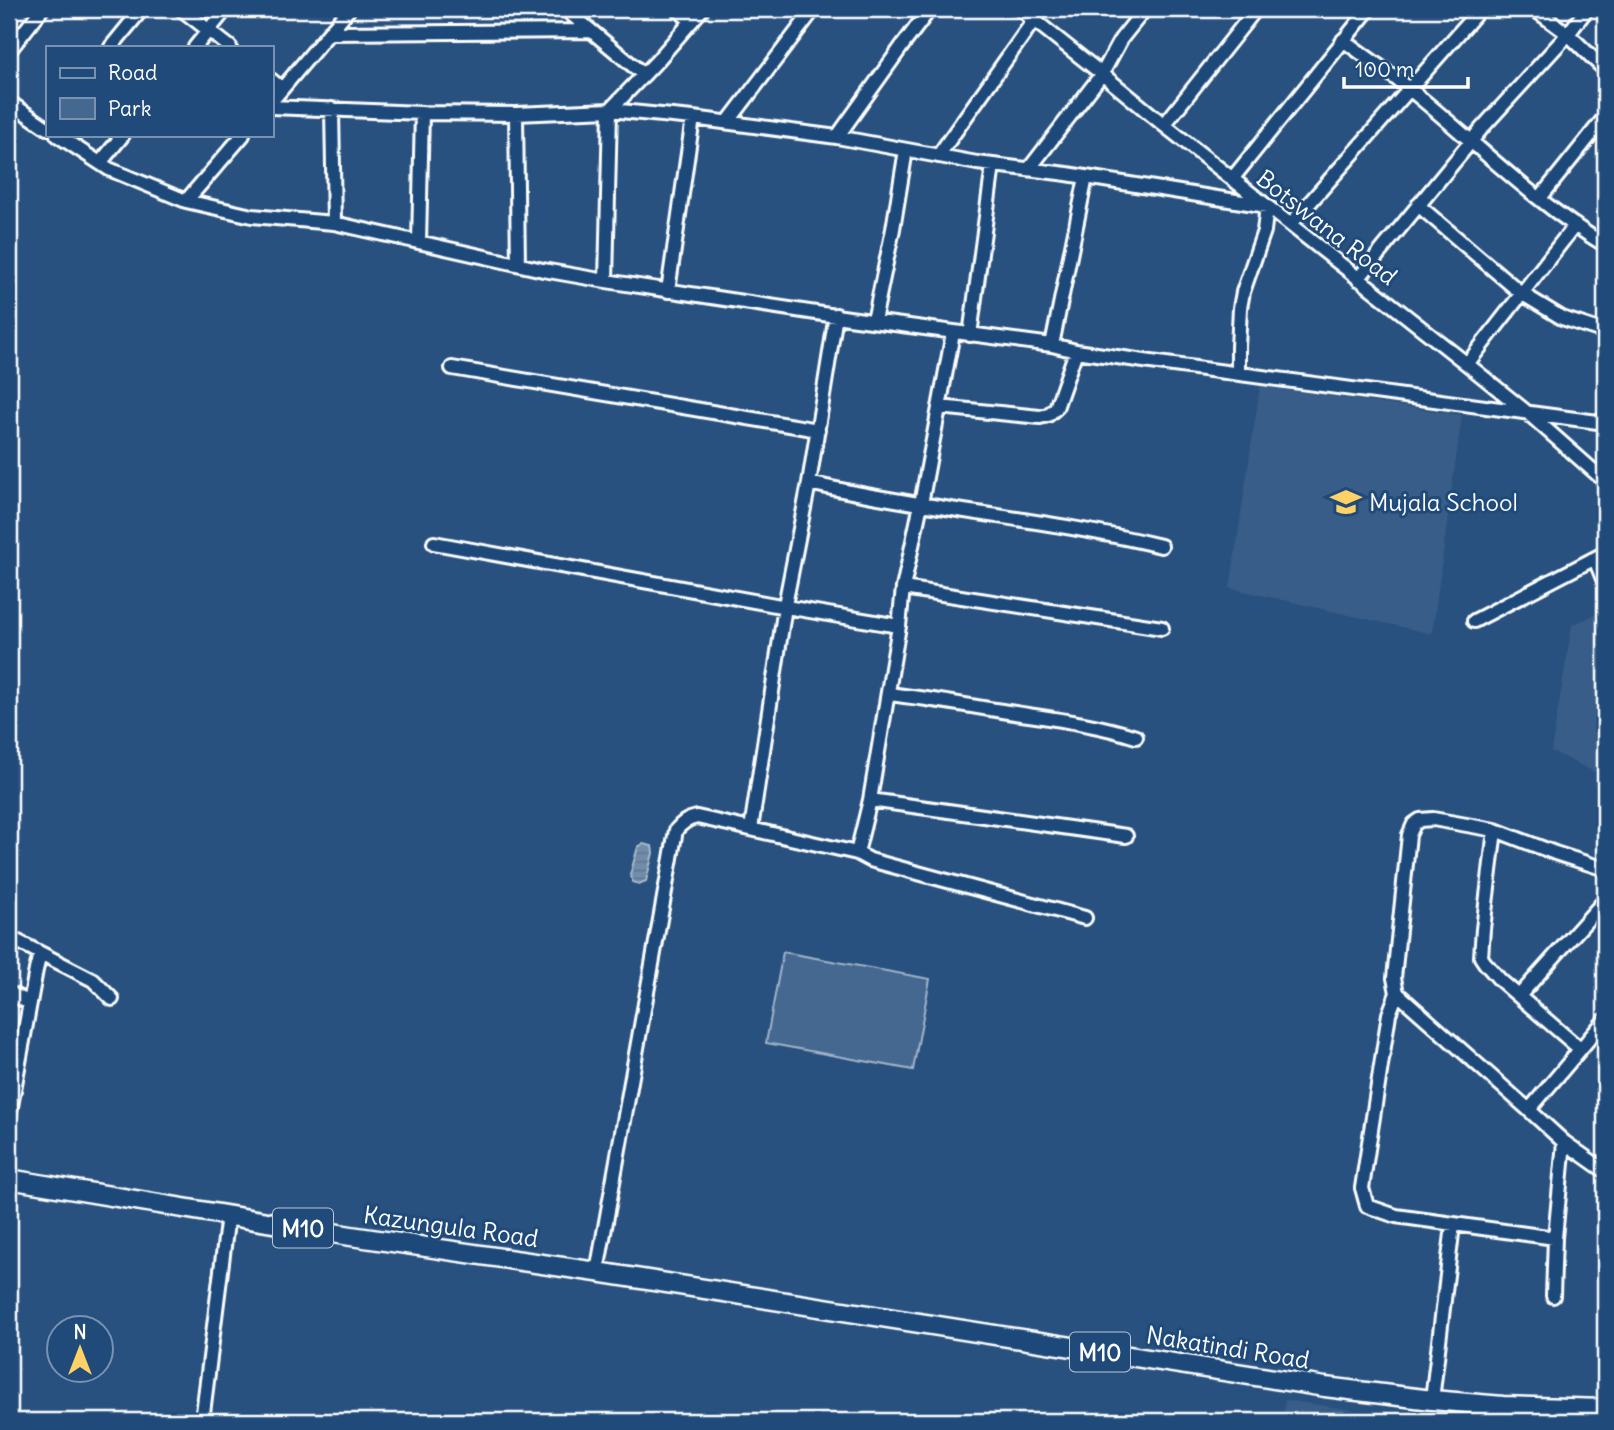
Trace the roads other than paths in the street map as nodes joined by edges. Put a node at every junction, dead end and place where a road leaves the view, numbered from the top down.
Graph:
1 (42, 9) edge
2 (142, 9) edge
3 (181, 9) edge
4 (226, 9) edge
5 (349, 9) edge
6 (565, 9) edge
7 (677, 9) edge
8 (702, 9) edge
9 (814, 9) edge
10 (930, 9) edge
11 (1020, 9) edge
12 (1144, 9) edge
13 (1256, 9) edge
14 (1369, 9) edge
15 (1480, 9) edge
16 (1534, 9) edge
17 (1587, 9) edge
18 (1034, 20) junction
19 (692, 21) junction
20 (209, 30) junction
21 (591, 31) junction
22 (330, 33) junction
23 (1567, 34) junction
24 (1343, 40) junction
25 (112, 46) edge
26 (196, 46) edge
27 (229, 46) edge
28 (9, 51) edge
29 (1605, 70) edge
30 (1102, 74) junction
31 (644, 75) junction
32 (273, 82) edge
33 (282, 89) junction
34 (1411, 90) junction
35 (9, 102) edge
36 (273, 102) edge
37 (273, 105) edge
38 (332, 109) junction
39 (610, 110) junction
40 (422, 113) junction
41 (516, 114) junction
42 (1605, 117) edge
43 (693, 118) junction
44 (728, 122) junction
45 (1164, 125) junction
46 (46, 127) edge
47 (60, 136) edge
48 (122, 136) edge
49 (242, 136) edge
50 (837, 137) junction
51 (1471, 142) junction
52 (906, 150) junction
53 (938, 156) junction
54 (100, 163) junction
55 (993, 165) junction
56 (1029, 169) junction
57 (1086, 177) junction
58 (1232, 179) junction
59 (1540, 198) junction
60 (186, 201) junction
61 (1418, 205) junction
62 (1267, 206) junction
63 (334, 223) junction
64 (1291, 224) junction
65 (1574, 225) junction
66 (419, 242) junction
67 (1605, 244) edge
68 (518, 264) junction
69 (1358, 279) junction
70 (606, 281) junction
71 (668, 291) junction
72 (1521, 293) junction
73 (836, 315) junction
74 (874, 321) junction
75 (1605, 332) edge
76 (953, 333) junction
77 (970, 335) junction
78 (1052, 345) junction
79 (1076, 351) junction
80 (1467, 364) junction
81 (452, 368) dead end
82 (1238, 373) junction
83 (939, 407) junction
84 (1529, 414) junction
85 (1605, 423) edge
86 (818, 430) junction
87 (1605, 481) edge
88 (809, 483) junction
89 (921, 504) junction
90 (434, 543) dead end
91 (1161, 546) dead end
92 (1600, 556) edge
93 (1605, 584) edge
94 (902, 588) junction
95 (786, 607) junction
96 (1474, 621) dead end
97 (899, 626) junction
98 (1162, 628) dead end
99 (888, 694) junction
100 (1136, 737) dead end
101 (870, 800) junction
102 (751, 829) junction
103 (1495, 830) junction
104 (1126, 836) dead end
105 (857, 853) junction
106 (1605, 869) edge
107 (1605, 900) edge
108 (1085, 918) dead end
109 (9, 937) edge
110 (40, 954) junction
111 (9, 993) edge
112 (1397, 993) junction
113 (1519, 996) junction
114 (112, 999) dead end
115 (30, 1003) junction
116 (1605, 1020) edge
117 (1580, 1049) junction
118 (12, 1078) edge
119 (1529, 1110) junction
120 (9, 1117) edge
121 (1564, 1142) junction
122 (1605, 1171) edge
123 (9, 1179) edge
124 (228, 1215) junction
125 (1453, 1224) junction
126 (1555, 1238) junction
127 (597, 1272) junction
128 (1553, 1296) dead end
129 (1432, 1400) junction
130 (1605, 1409) edge
131 (202, 1421) edge

1 - 28 street
2 - 25 street
3 - 20 street
4 - 20 street
5 - 22 street
6 - 21 street
7 - 19 street
8 - 19 street
9 - 44 street
10 - 50 street
11 - 18 street, Botswana Road
12 - 30 street
13 - 45 street
14 - 24 street
15 - 34 street
16 - 23 street
17 - 23 street
18 - 30 street, Botswana Road
18 - 53 street
19 - 31 street
20 - 26 street
20 - 27 street
21 - 22 street
21 - 31 street
22 - 33 street
23 - 29 street
23 - 51 street
24 - 34 street
24 - 58 street
30 - 45 street, Botswana Road
30 - 56 street
31 - 39 street
32 - 33 street
33 - 36 street
34 - 51 street
34 - 64 street
35 - 46 street
37 - 38 street
38 - 40 street
38 - 63 street
39 - 41 street
39 - 43 street
39 - 70 street
40 - 41 street
40 - 66 street
41 - 68 street
42 - 59 street
43 - 44 street
43 - 71 street
44 - 50 street
45 - 58 street, Botswana Road
47 - 54 street
48 - 54 street
49 - 60 street
50 - 52 street
51 - 59 street
51 - 61 street
52 - 53 street
52 - 74 street
53 - 55 street
54 - 60 street
55 - 56 street
55 - 77 street
56 - 57 street
57 - 62 street
57 - 78 street
58 - 62 street, Botswana Road
59 - 65 street
60 - 63 street
61 - 69 street
61 - 72 street
62 - 64 street, Botswana Road
62 - 82 street
63 - 66 street
64 - 69 street, Botswana Road
65 - 67 street
65 - 72 street
66 - 68 street
68 - 70 street
69 - 80 street, Botswana Road
70 - 71 street
71 - 73 street
72 - 75 street
72 - 80 street
73 - 74 street
73 - 86 street
74 - 76 street
76 - 77 street
76 - 83 street
77 - 78 street
78 - 79 street
79 - 82 street
79 - 83 street
80 - 84 street, Botswana Road
81 - 86 street
82 - 84 street
83 - 89 street
84 - 85 street
84 - 87 street, Botswana Road
86 - 88 street
88 - 89 street
88 - 95 street
89 - 91 street
89 - 94 street
90 - 95 street
92 - 93 street
92 - 96 street
94 - 97 street
94 - 98 street
95 - 97 street
95 - 102 street
97 - 99 street
99 - 100 street
99 - 101 street
101 - 104 street
101 - 105 street
102 - 105 street
102 - 127 street
103 - 106 street
103 - 112 street
103 - 113 street
105 - 108 street
107 - 113 street
109 - 110 street
110 - 114 street
110 - 115 street
111 - 115 street
112 - 119 street
112 - 125 street
113 - 117 street
115 - 118 street
116 - 117 street
117 - 119 street
118 - 120 street
119 - 121 street
121 - 122 street
121 - 126 street
123 - 124 highway, Kazungula Road / M10
124 - 127 highway, Kazungula Road / M10
124 - 131 street
125 - 126 street
125 - 129 street
126 - 128 street
127 - 129 highway, Nakatindi Road / M10
129 - 130 highway, Nakatindi Road / M10

